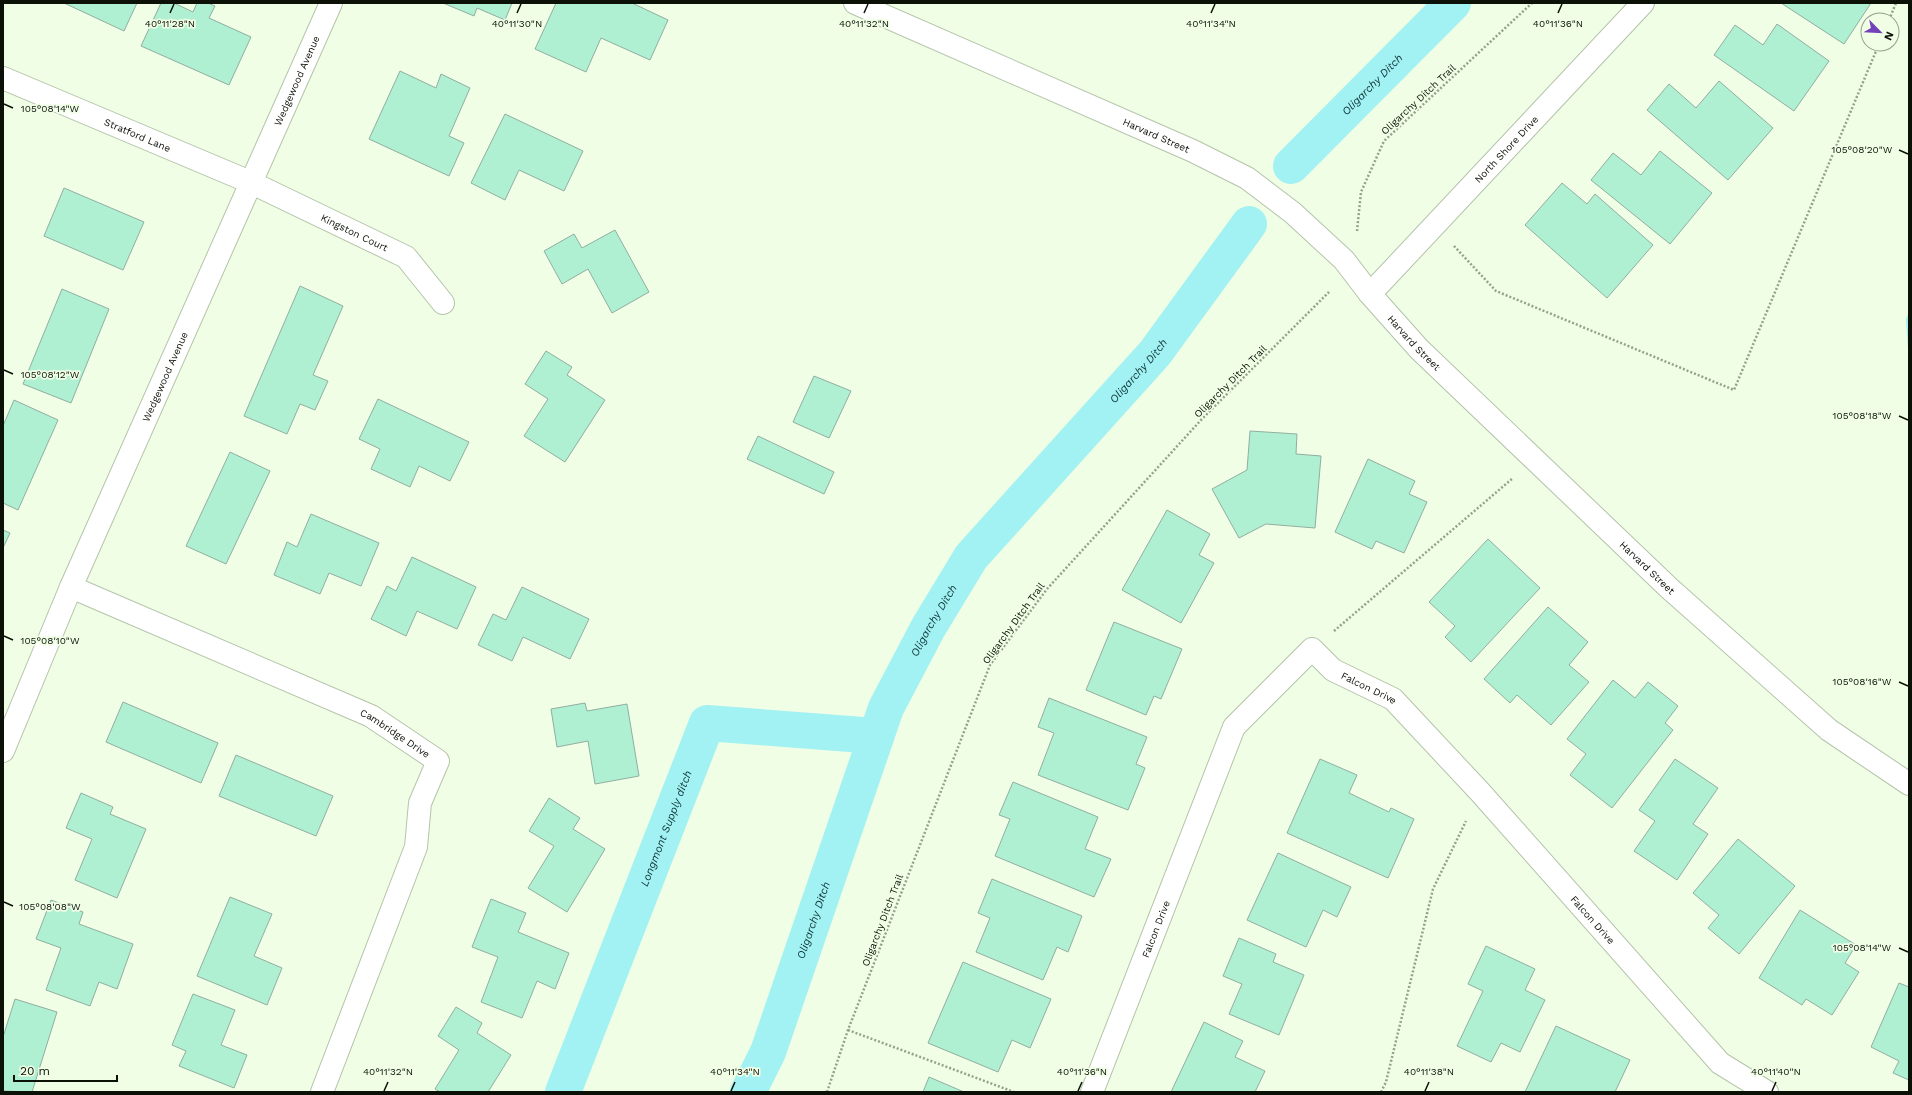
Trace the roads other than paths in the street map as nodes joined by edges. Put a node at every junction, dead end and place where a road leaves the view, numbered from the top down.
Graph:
1 (331, 3) edge
2 (855, 3) edge
3 (1643, 3) edge
4 (3, 78) edge
5 (250, 182) junction
6 (1370, 294) junction
7 (443, 303) dead end
8 (71, 587) junction
9 (3, 751) edge
10 (1909, 784) edge
11 (322, 1092) edge
12 (1092, 1092) edge
13 (1767, 1092) edge

1 - 5 street, Wedgewood Avenue
2 - 6 street, Harvard Street
3 - 6 street, North Shore Drive
4 - 5 street, Stratford Lane
5 - 7 street, Kingston Court
5 - 8 street, Wedgewood Avenue
6 - 10 street, Harvard Street
8 - 9 street, Wedgewood Avenue
8 - 11 street, Cambridge Drive
12 - 13 street, Falcon Drive

